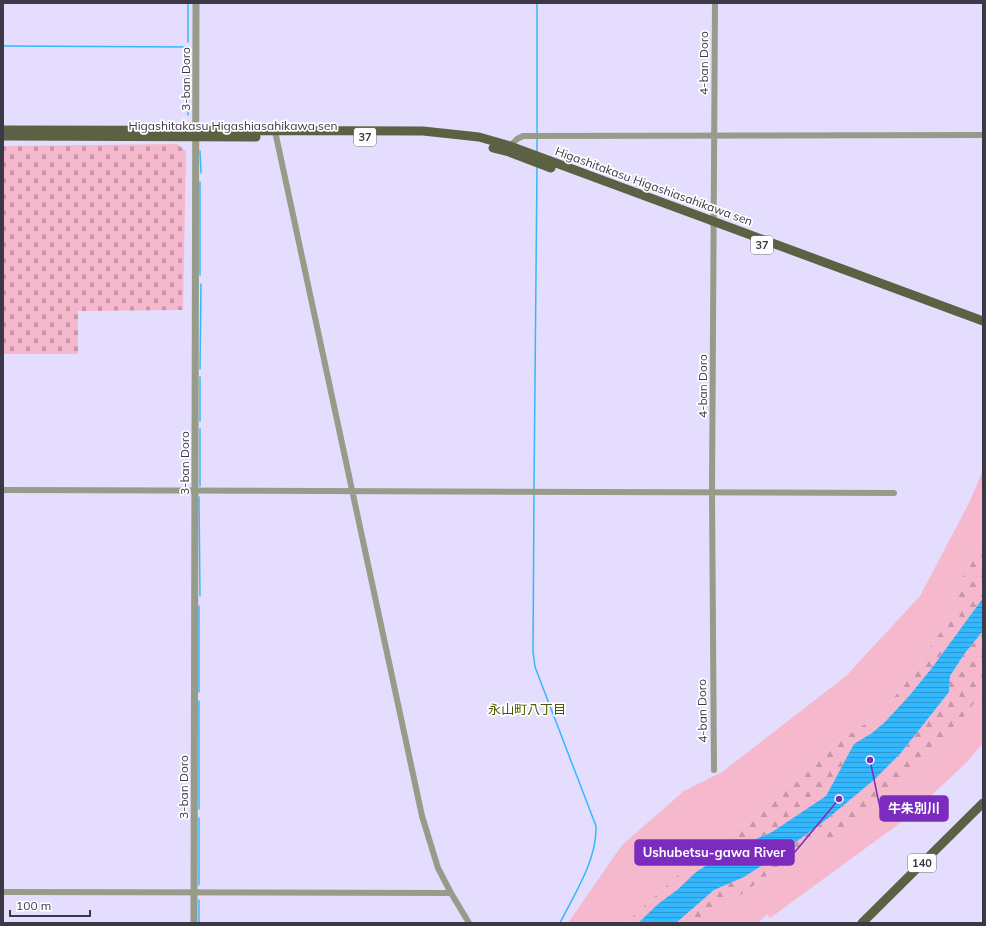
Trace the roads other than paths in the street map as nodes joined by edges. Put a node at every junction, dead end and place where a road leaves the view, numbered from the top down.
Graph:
1 (196, 3) edge
2 (715, 3) edge
3 (3, 130) edge
4 (196, 134) junction
5 (276, 134) junction
6 (983, 135) edge
7 (3, 136) edge
8 (714, 136) junction
9 (509, 149) junction
10 (714, 224) junction
11 (983, 321) edge
12 (983, 327) edge
13 (3, 490) edge
14 (195, 490) junction
15 (352, 490) junction
16 (712, 492) junction
17 (894, 493) dead end
18 (714, 770) dead end
19 (982, 807) edge
20 (3, 892) edge
21 (194, 892) junction
22 (451, 893) junction
23 (194, 923) edge
24 (469, 923) edge
25 (862, 923) edge

1 - 4 street, 3-ban Doro
2 - 8 street, 4-ban Doro
3 - 4 main road, Higashitakasu Higashiasahikawa sen / 37
4 - 5 main road, Higashitakasu Higashiasahikawa sen / 37
4 - 7 main road, Higashitakasu Higashiasahikawa sen / 37
4 - 14 street, 3-ban Doro
5 - 9 main road, Higashitakasu Higashiasahikawa sen / 37
5 - 15 street
6 - 8 street
8 - 9 street
8 - 10 street, 4-ban Doro
9 - 10 main road, Higashitakasu Higashiasahikawa sen / 37
10 - 11 main road, Higashitakasu Higashiasahikawa sen / 37
10 - 12 main road, Higashitakasu Higashiasahikawa sen / 37
10 - 16 street, 4-ban Doro
13 - 14 street
14 - 15 street
14 - 21 street, 3-ban Doro
15 - 16 street
15 - 22 street
16 - 17 street
16 - 18 street, 4-ban Doro
19 - 25 main road, 140
20 - 21 street
21 - 22 street
21 - 23 street, 3-ban Doro
22 - 24 street

